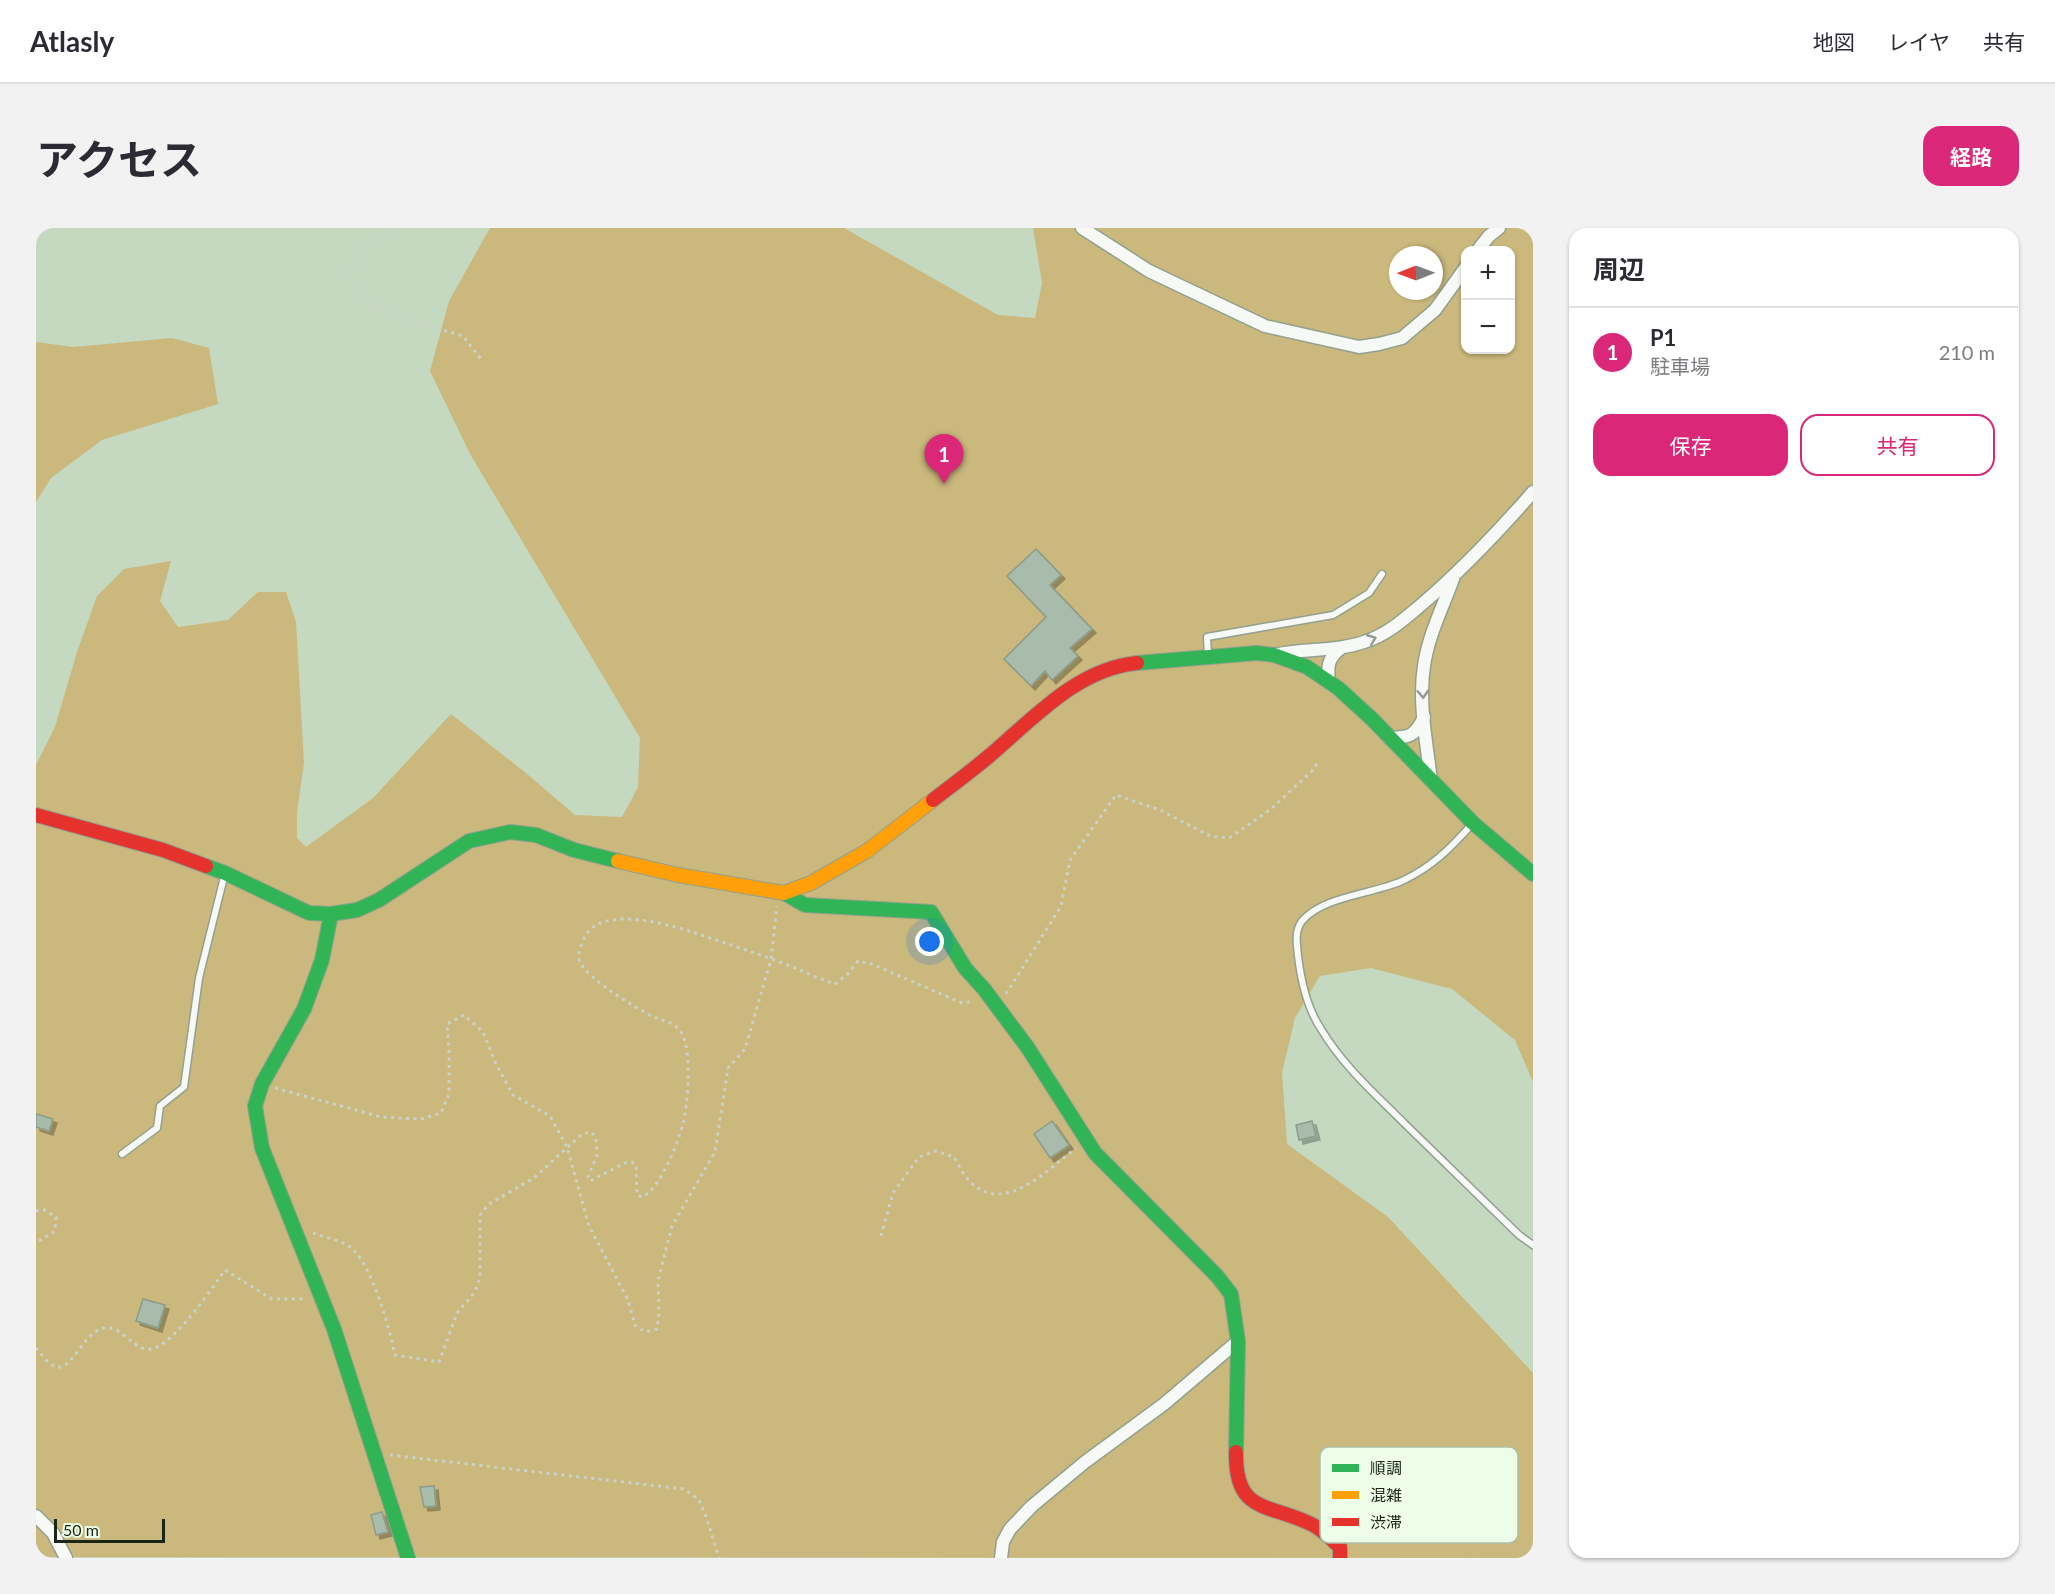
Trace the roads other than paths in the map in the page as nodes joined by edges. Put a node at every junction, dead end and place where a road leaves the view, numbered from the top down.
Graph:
1 (1082, 228) edge
2 (1499, 228) edge
3 (1481, 246) edge
4 (1461, 274) edge
5 (1533, 492) edge
6 (1382, 574) dead end
7 (1454, 578) junction
8 (1341, 648) junction
9 (1274, 655) junction
10 (1208, 656) junction
11 (1329, 682) junction
12 (1424, 717) junction
13 (1389, 738) junction
14 (1432, 782) junction
15 (36, 815) edge
16 (1473, 823) junction
17 (225, 873) junction
18 (1533, 874) edge
19 (781, 893) junction
20 (331, 914) junction
21 (122, 1154) dead end
22 (1533, 1245) edge
23 (1238, 1341) junction
24 (36, 1516) edge
25 (1320, 1531) edge
26 (1335, 1543) edge
27 (66, 1558) edge
28 (408, 1558) edge
29 (1001, 1558) edge
30 (1340, 1558) edge

1 - 4 street
2 - 3 street
5 - 7 street
6 - 10 lane
8 -> 7 street
7 -> 12 street
8 - 9 street
8 - 11 street
9 - 10 street
9 - 11 street
10 - 19 street
11 - 13 street
12 - 13 street
12 - 14 street
13 - 14 street
14 - 16 street
15 - 17 street
16 - 18 street
16 - 22 lane
17 - 20 street
17 - 21 lane
19 - 20 street
19 - 23 street
20 - 28 street
23 - 25 street
23 - 29 street
24 - 27 street
26 - 30 street

